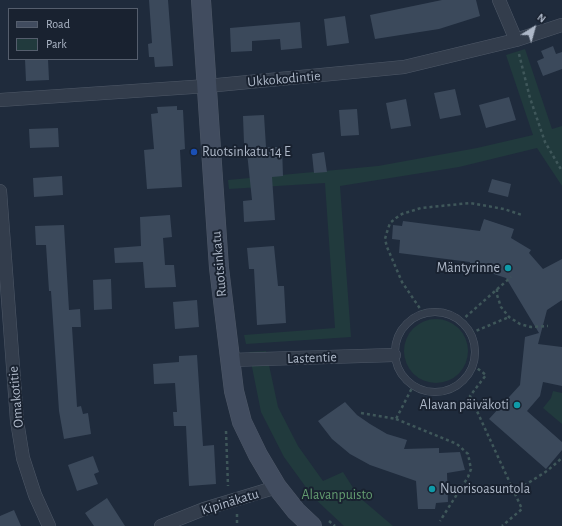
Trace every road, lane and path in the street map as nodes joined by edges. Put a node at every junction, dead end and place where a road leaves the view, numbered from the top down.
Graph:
1 (201, 0) edge
2 (500, 0) edge
3 (562, 25) edge
4 (516, 40) junction
5 (206, 86) junction
6 (0, 100) edge
7 (562, 171) edge
8 (0, 191) edge
9 (522, 215) dead end
10 (511, 277) dead end
11 (497, 289) junction
12 (423, 313) junction
13 (509, 317) junction
14 (461, 321) junction
15 (548, 326) dead end
16 (471, 333) junction
17 (394, 355) junction
18 (230, 360) junction
19 (473, 365) junction
20 (413, 386) junction
21 (361, 413) dead end
22 (396, 419) junction
23 (226, 430) dead end
24 (562, 458) edge
25 (228, 486) dead end
26 (277, 487) junction
27 (514, 492) junction
28 (236, 512) dead end
29 (318, 521) edge
30 (440, 521) dead end
31 (50, 526) edge
32 (161, 526) edge
33 (238, 526) edge
34 (335, 526) edge
35 (502, 526) edge

1 - 5 street, Ruotsinkatu
2 - 4 street
3 - 4 street, Ukkokodintie
4 - 5 street, Ukkokodintie
4 - 7 path
5 - 6 street, Ukkokodintie
5 - 18 street, Ruotsinkatu
8 - 31 street, Omakotitie
9 - 12 path
10 - 11 path
11 - 13 path
11 - 14 path
12 - 14 lane
12 - 17 lane
13 - 15 path
13 - 16 path
14 - 16 lane
16 - 19 lane
17 - 18 street, Lastentie
17 - 20 lane
18 - 26 street, Ruotsinkatu
19 - 20 lane
19 - 27 path
20 - 22 path
21 - 22 path
22 - 30 path
23 - 25 path
24 - 27 path
26 - 29 street, Ruotsinkatu
26 - 32 street, Kipinäkatu
27 - 35 path
28 - 33 path
29 - 34 path

